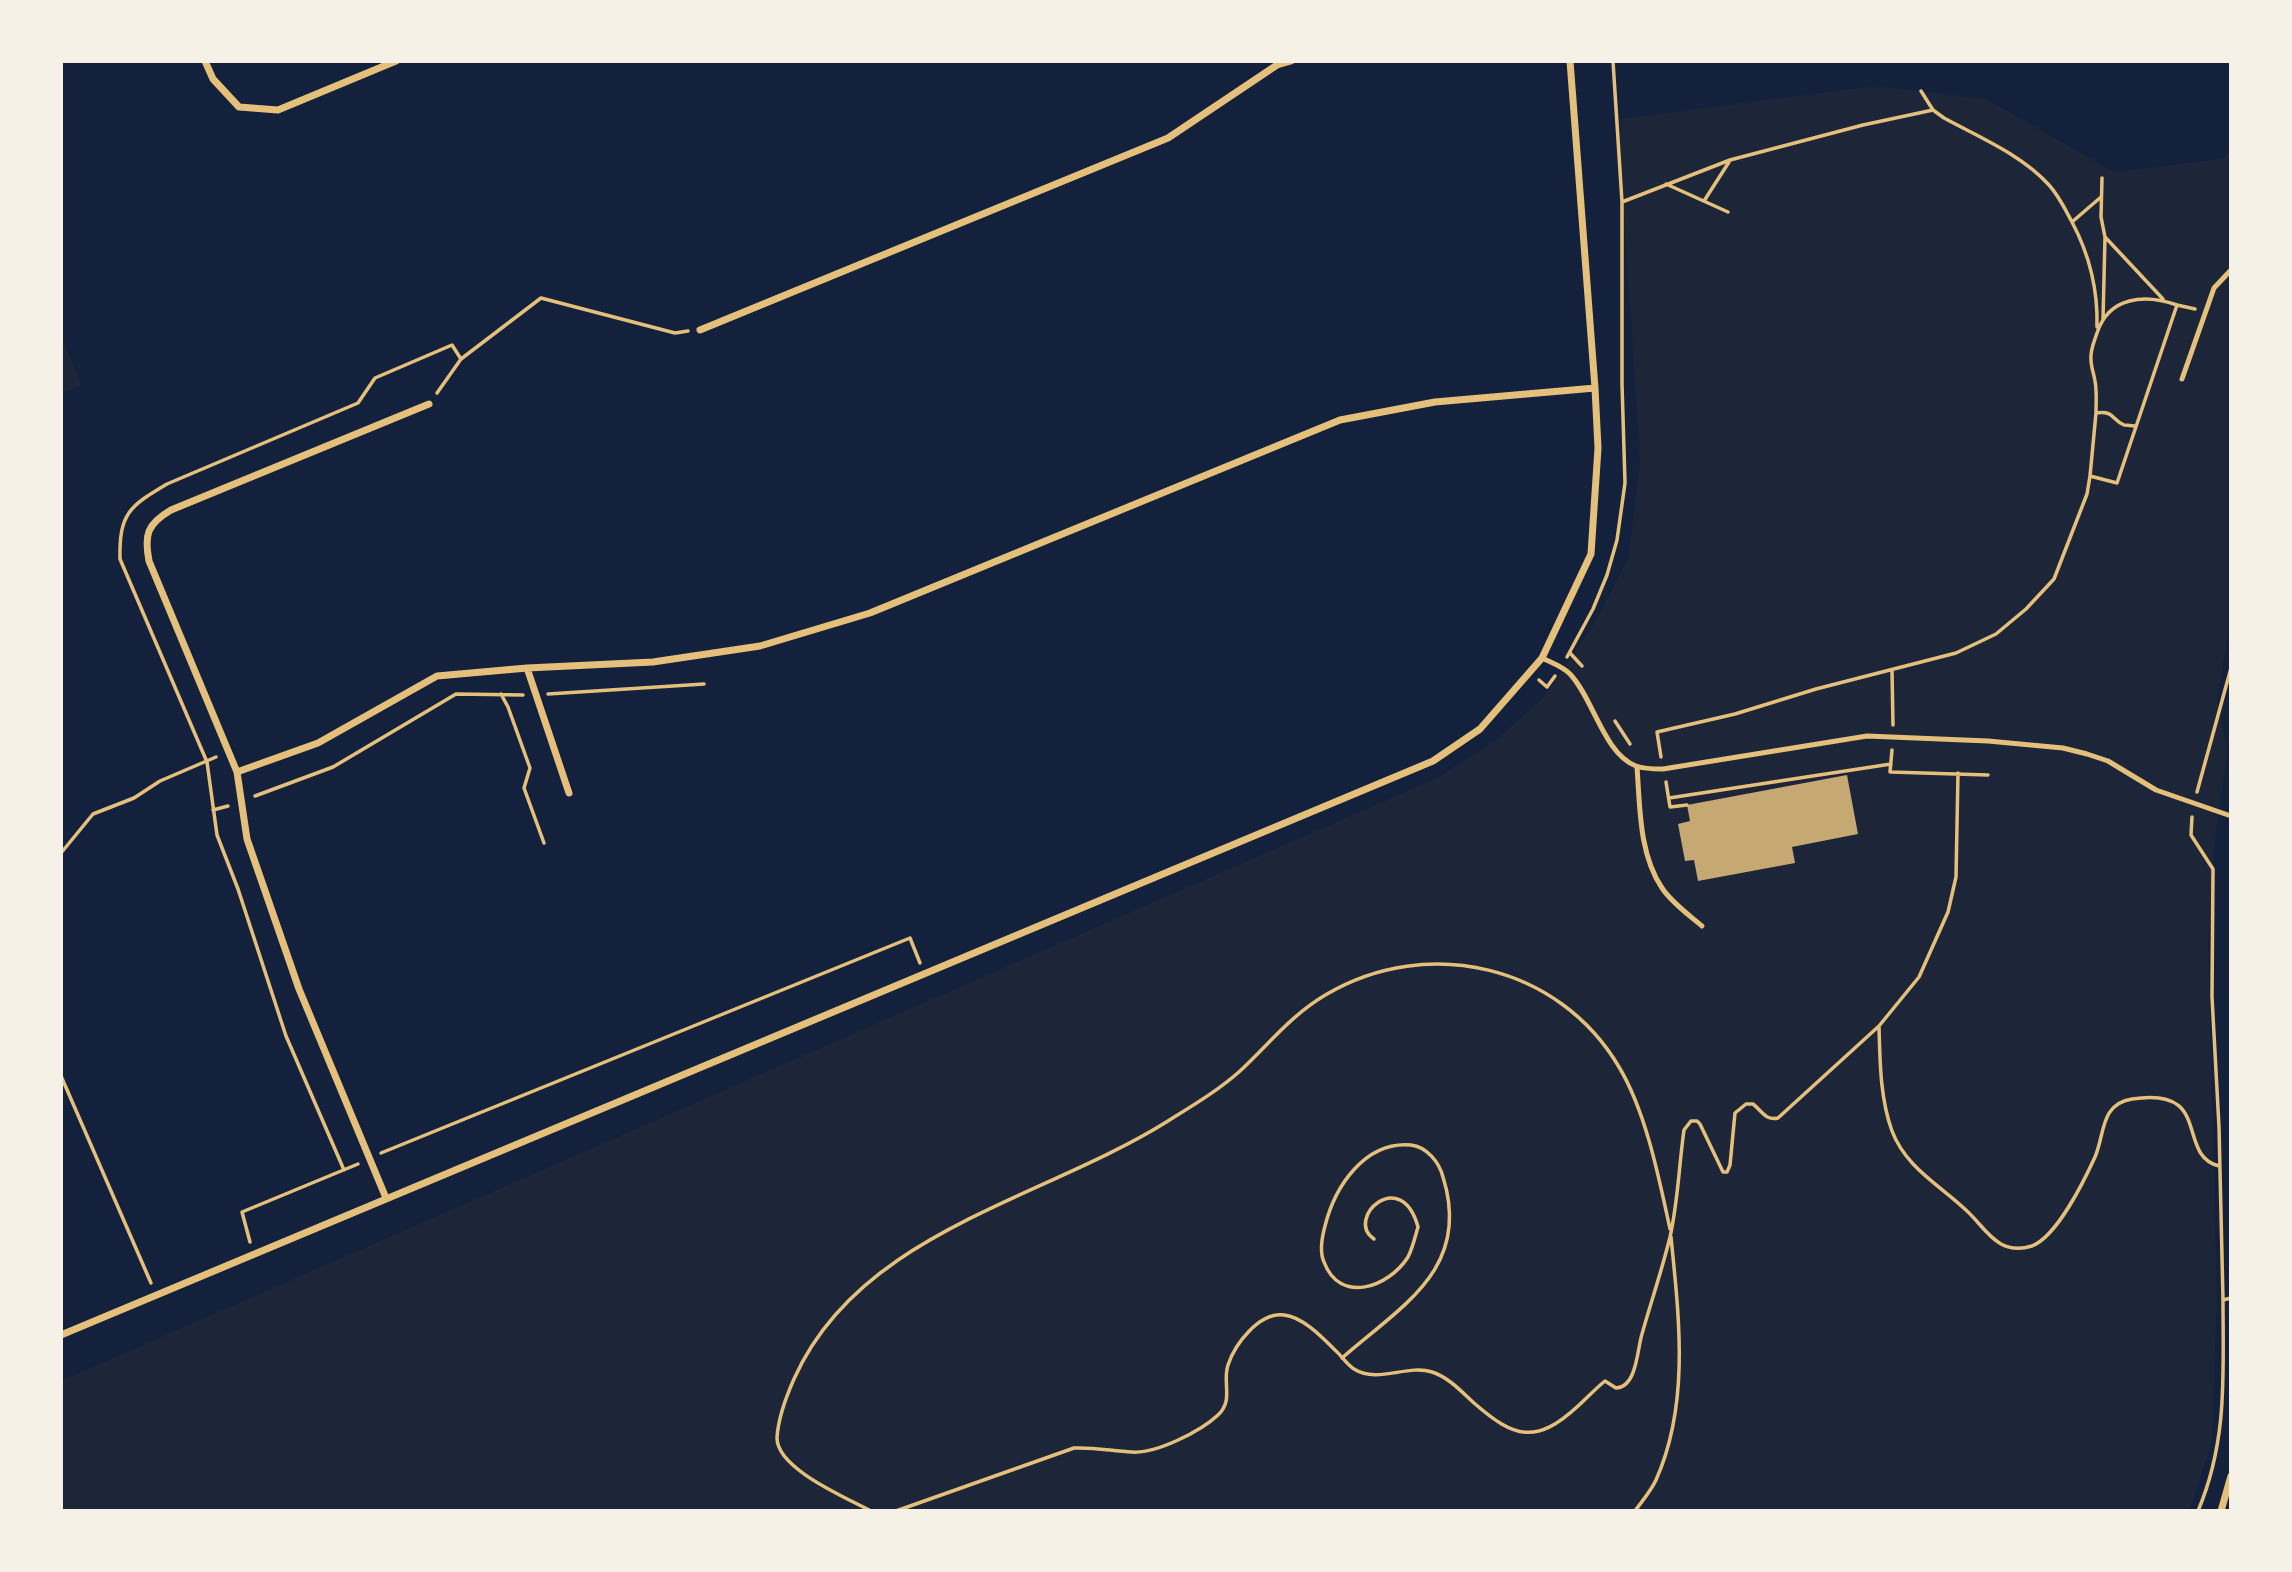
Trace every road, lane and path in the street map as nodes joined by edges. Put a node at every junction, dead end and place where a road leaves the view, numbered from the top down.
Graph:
1 (205, 61) edge
2 (396, 61) edge
3 (1291, 61) edge
4 (1570, 61) edge
5 (1920, 90) dead end
6 (1933, 110) junction
7 (1730, 160) junction
8 (2102, 178) dead end
9 (1666, 184) junction
10 (2101, 197) junction
11 (1704, 201) junction
12 (1622, 202) dead end
13 (1727, 212) dead end
14 (2072, 222) junction
15 (2105, 237) junction
16 (2231, 270) edge
17 (2164, 300) junction
18 (2177, 305) junction
19 (2204, 311) junction
20 (2103, 319) junction
21 (700, 330) joint
22 (2096, 334) junction
23 (461, 359) junction
24 (2182, 379) dead end
25 (1595, 388) junction
26 (429, 404) joint
27 (2096, 413) junction
28 (2136, 426) junction
29 (2090, 476) junction
30 (1570, 653) dead end
31 (1542, 658) junction
32 (527, 668) junction
33 (2231, 668) edge
34 (1587, 674) dead end
35 (704, 684) dead end
36 (501, 694) junction
37 (537, 696) junction
38 (1609, 712) dead end
39 (228, 751) junction
40 (1637, 752) dead end
41 (1649, 757) dead end
42 (207, 762) junction
43 (1891, 764) dead end
44 (1637, 767) junction
45 (1663, 769) junction
46 (237, 772) junction
47 (1958, 774) dead end
48 (569, 793) dead end
49 (1669, 798) junction
50 (241, 802) junction
51 (2193, 804) junction
52 (1687, 805) dead end
53 (213, 810) junction
54 (2231, 816) edge
55 (544, 843) dead end
56 (61, 853) edge
57 (1702, 926) dead end
58 (924, 974) junction
59 (1879, 1026) junction
60 (61, 1076) edge
61 (370, 1159) junction
62 (2219, 1166) junction
63 (344, 1170) junction
64 (386, 1198) junction
65 (1671, 1234) junction
66 (1374, 1239) dead end
67 (253, 1254) junction
68 (156, 1295) junction
69 (2231, 1298) edge
70 (2222, 1300) junction
71 (61, 1335) edge
72 (1342, 1358) junction
73 (2231, 1476) edge
74 (871, 1511) edge
75 (896, 1511) edge
76 (1635, 1511) edge
77 (2198, 1511) edge
78 (2221, 1511) edge

1 - 2 street
3 - 21 street
4 - 25 street
5 - 6 path
6 - 7 path
6 - 14 path
7 - 9 path
7 - 11 path
8 - 10 path
9 - 11 path
9 - 12 path
10 - 14 path
10 - 15 path
11 - 13 path
14 - 22 path
15 - 17 path
15 - 20 path
16 - 19 lane
17 - 18 path
17 - 20 path
18 - 19 path
18 - 28 path
19 - 24 lane
20 - 22 path
21 - 23 path
22 - 27 path
23 - 26 path
23 - 42 path
25 - 31 street
25 - 32 street
26 - 39 street
27 - 28 path
27 - 29 path
28 - 29 path
29 - 41 path
30 - 34 path
31 - 44 lane
31 - 58 street
32 - 37 street
32 - 46 street
33 - 51 path
35 - 37 path
36 - 37 path
36 - 50 path
36 - 55 path
37 - 48 street
38 - 40 path
39 - 42 path
39 - 46 street
42 - 53 path
42 - 56 path
43 - 49 path
44 - 45 lane
44 - 57 lane
45 - 49 path
45 - 51 lane
46 - 50 street
47 - 59 path
49 - 52 path
50 - 53 path
50 - 61 street
51 - 54 lane
51 - 62 path
53 - 63 path
58 - 61 path
58 - 64 street
59 - 62 path
59 - 65 path
60 - 68 path
61 - 63 path
61 - 64 street
62 - 70 path
63 - 67 path
64 - 67 street
65 - 72 path
65 - 74 path
65 - 76 path
66 - 72 path
67 - 68 street
68 - 71 street
69 - 70 path
70 - 77 path
72 - 75 path
73 - 78 street

